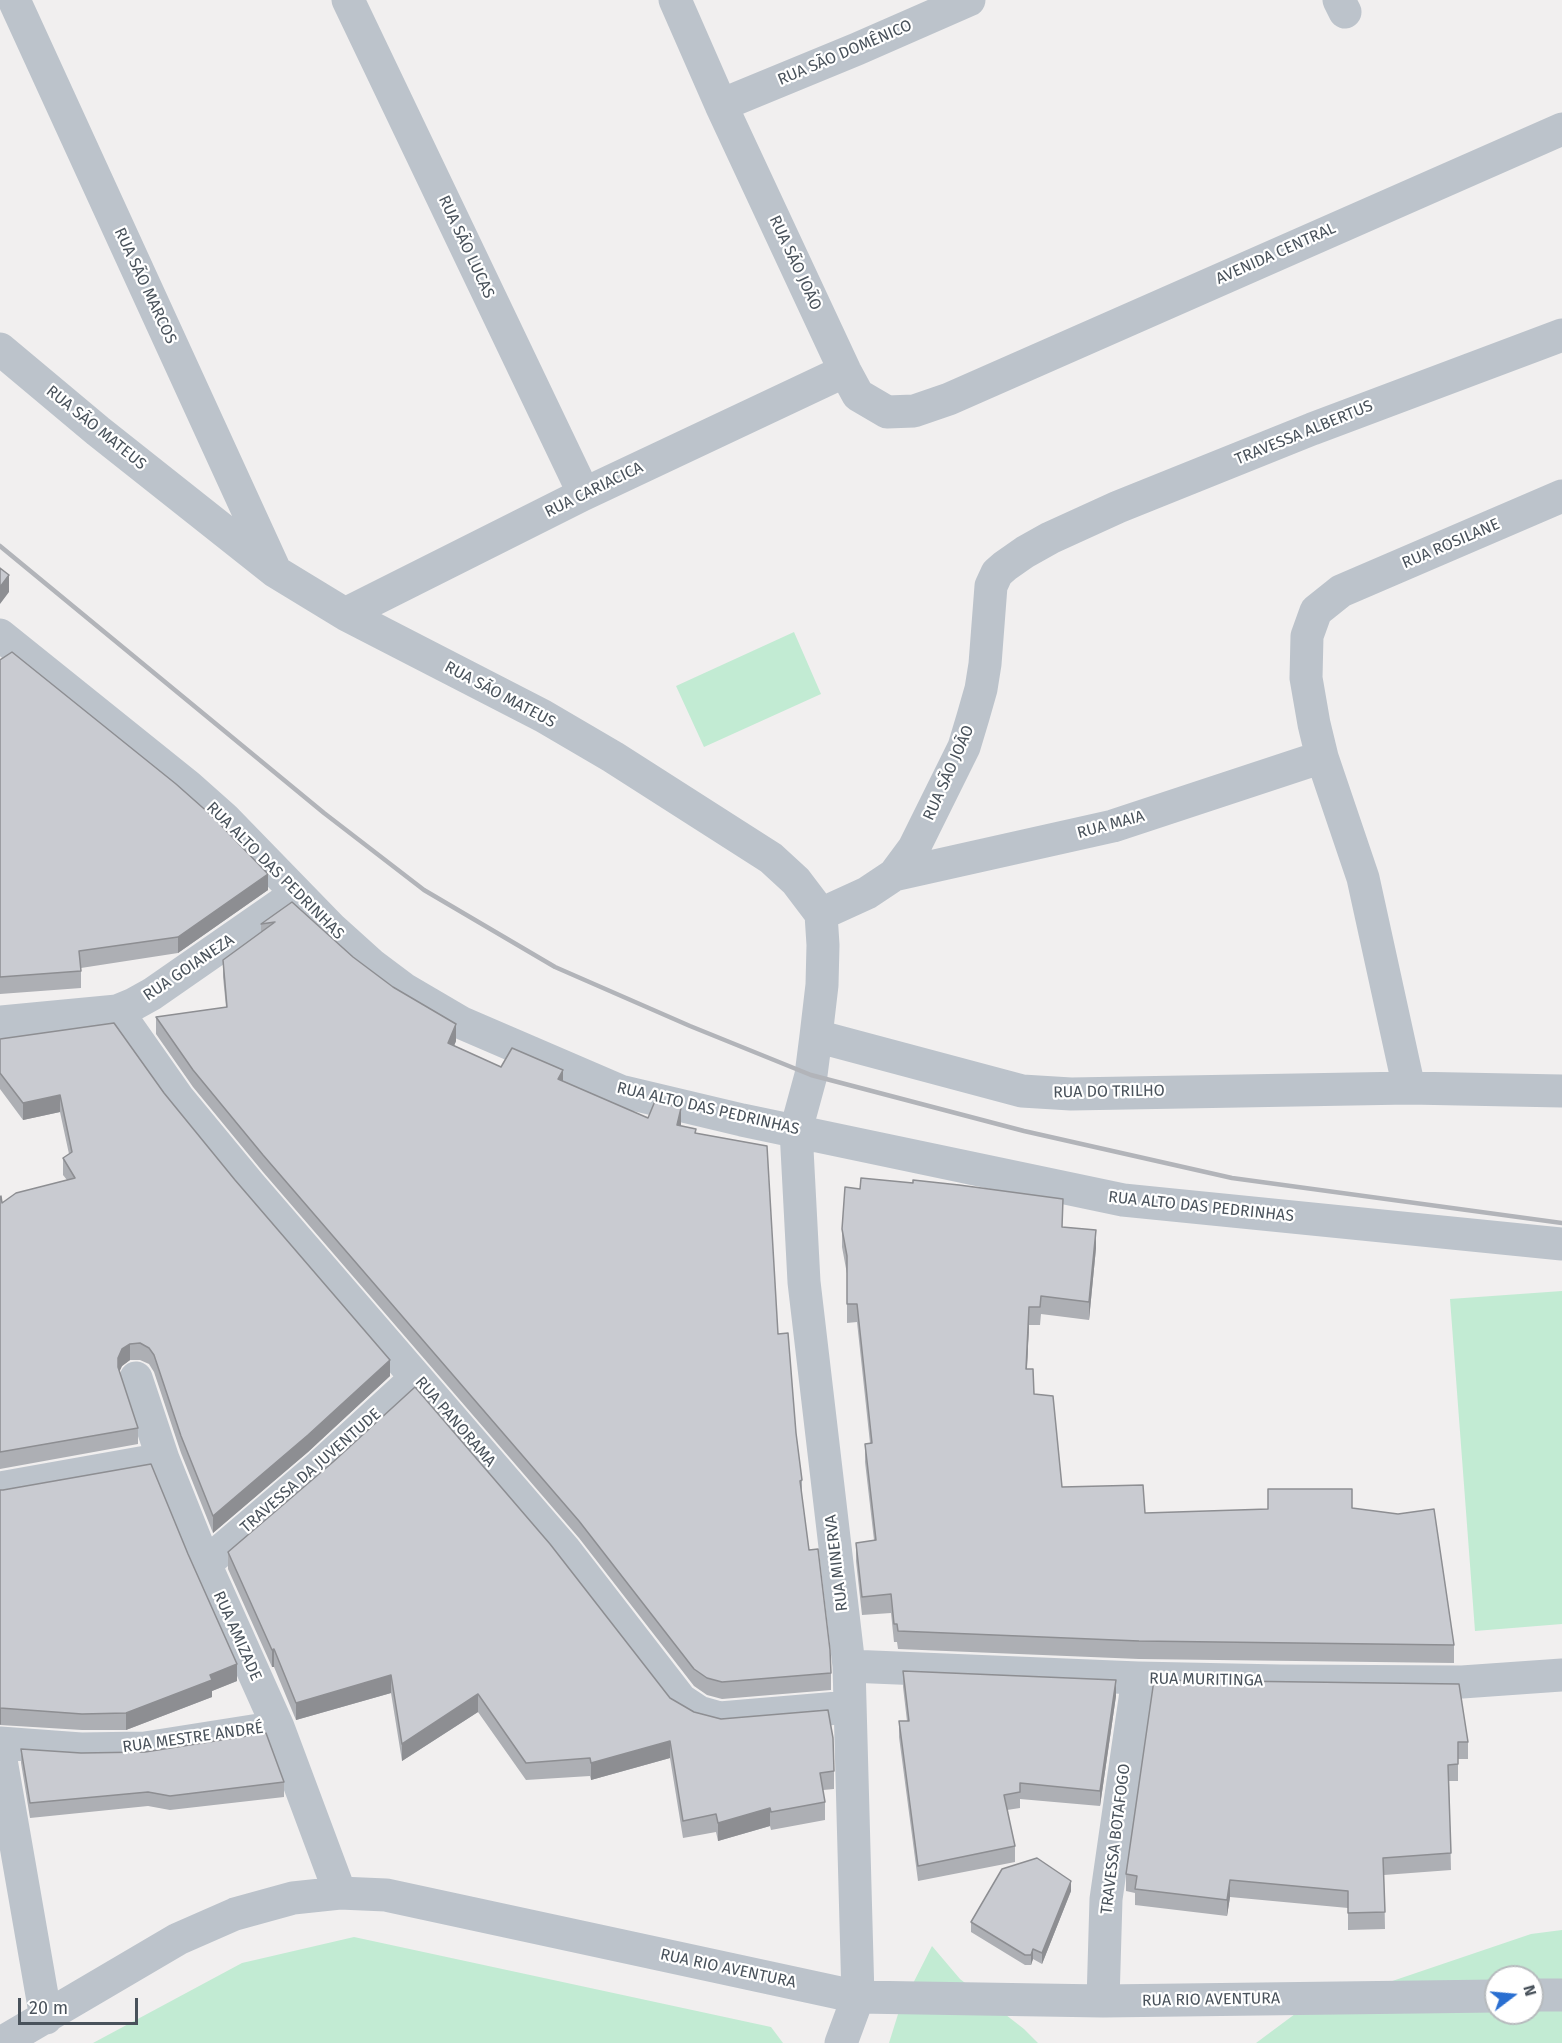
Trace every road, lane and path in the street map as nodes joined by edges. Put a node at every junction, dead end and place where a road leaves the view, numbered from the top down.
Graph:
1 (14, 0) edge
2 (348, 0) edge
3 (675, 0) edge
4 (969, 0) edge
5 (721, 105) junction
6 (1562, 129) edge
7 (1562, 335) edge
8 (0, 348) edge
9 (845, 371) junction
10 (990, 380) joint
11 (584, 495) junction
12 (1562, 496) edge
13 (1050, 538) joint
14 (276, 572) junction
15 (345, 614) junction
16 (0, 635) edge
17 (1322, 757) junction
18 (894, 875) junction
19 (296, 894) junction
20 (820, 914) junction
21 (117, 1011) junction
22 (0, 1022) edge
23 (816, 1036) junction
24 (1409, 1088) junction
25 (1562, 1091) edge
26 (796, 1130) junction
27 (1562, 1244) edge
28 (135, 1378) dead end
29 (417, 1378) junction
30 (163, 1459) junction
31 (0, 1488) edge
32 (205, 1564) junction
33 (849, 1666) junction
34 (1562, 1676) edge
35 (1138, 1678) junction
36 (850, 1707) junction
37 (278, 1727) junction
38 (0, 1743) edge
39 (0, 1754) edge
40 (340, 1893) junction
41 (1544, 1995) edge
42 (1562, 1995) edge
43 (1484, 1996) edge
44 (858, 1997) junction
45 (1103, 2001) junction
46 (46, 2018) junction
47 (1, 2043) edge
48 (841, 2043) edge

1 - 14 street, RUA SÃO MARCOS
2 - 11 street, RUA SÃO LUCAS
3 - 5 street, RUA SÃO JOÃO
4 - 5 street, RUA SÃO DOMÊNICO
5 - 9 street, RUA SÃO JOÃO
6 - 10 street, AVENIDA CENTRAL
7 - 13 street, TRAVESSA ALBERTUS
8 - 14 street, RUA SÃO MATEUS
9 - 10 street, RUA SÃO JOÃO
9 - 11 street, RUA CARIACICA
11 - 15 street, RUA CARIACICA
12 - 17 street, RUA ROSILANE
13 - 18 street, RUA SÃO JOÃO
14 - 15 street, RUA SÃO MATEUS
15 - 20 street, RUA SÃO MATEUS
16 - 19 street, RUA ALTO DAS PEDRINHAS
17 - 18 street, RUA MAIA
17 - 24 street, RUA ROSILANE
18 - 20 street, RUA SÃO JOÃO
19 - 21 street, RUA GOIANEZA
19 - 26 street, RUA ALTO DAS PEDRINHAS
20 - 23 street
21 - 22 street, RUA GOIANEZA
21 - 29 street, RUA PANORAMA
23 - 24 street, RUA DO TRILHO
23 - 26 street
24 - 25 street, RUA DO TRILHO
26 - 27 street, RUA ALTO DAS PEDRINHAS
26 - 33 street, RUA MINERVA
28 - 30 street, RUA AMIZADE
29 - 32 street, TRAVESSA DA JUVENTUDE
29 - 36 street, RUA PANORAMA
30 - 31 street
30 - 32 street, RUA AMIZADE
32 - 37 street, RUA AMIZADE
33 - 35 street, RUA MURITINGA
33 - 36 street, RUA MINERVA
34 - 35 street, RUA MURITINGA
35 - 45 street, TRAVESSA BOTAFOGO
36 - 44 street, RUA MINERVA
37 - 38 street, RUA MESTRE ANDRÉ
37 - 40 street, RUA AMIZADE
39 - 46 street
40 - 44 street, RUA RIO AVENTURA
40 - 46 street, RUA RIO AVENTURA
41 - 42 street
43 - 45 street, RUA RIO AVENTURA
44 - 45 street, RUA RIO AVENTURA
44 - 48 street
46 - 47 street, RUA RIO AVENTURA

